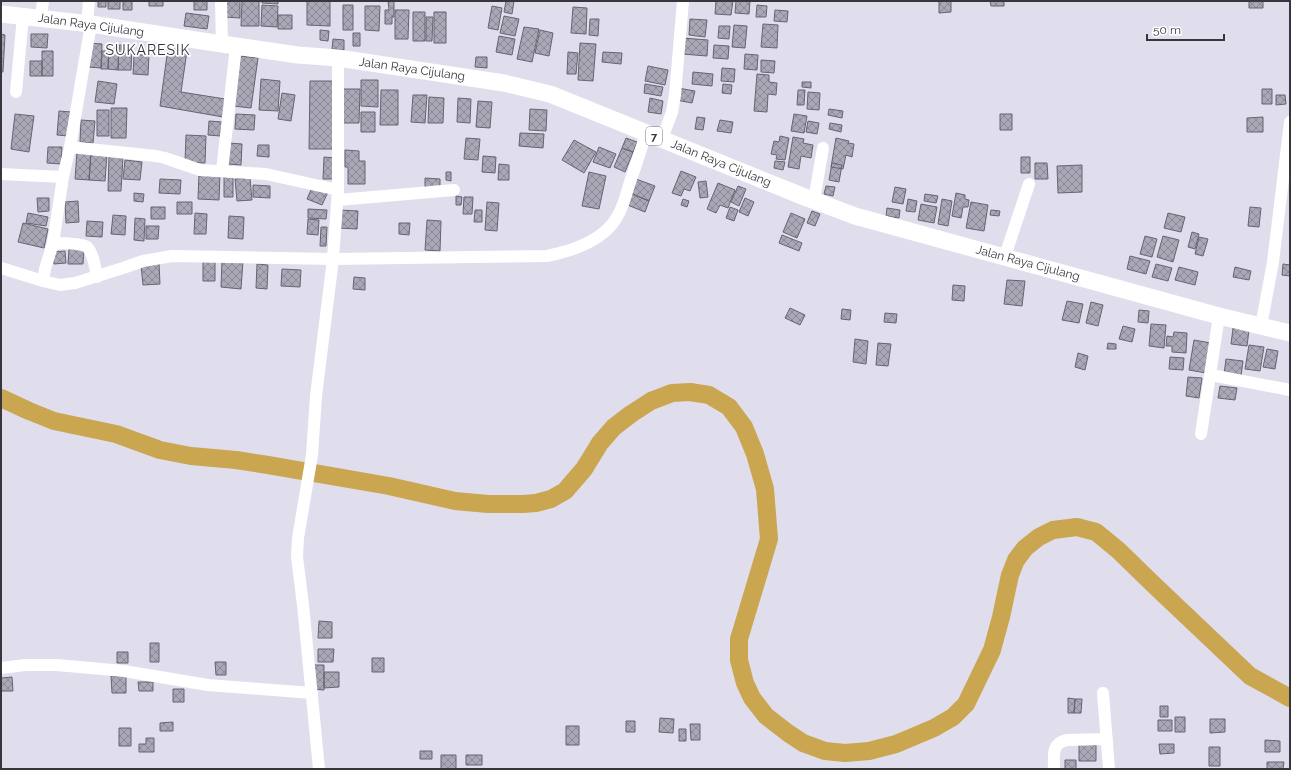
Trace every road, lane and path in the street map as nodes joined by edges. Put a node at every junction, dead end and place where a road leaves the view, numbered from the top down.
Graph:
1 (43, 1) edge
2 (89, 1) edge
3 (221, 1) edge
4 (683, 1) edge
5 (1, 14) edge
6 (23, 16) junction
7 (41, 18) junction
8 (89, 24) junction
9 (229, 45) junction
10 (338, 58) junction
11 (16, 92) dead end
12 (1290, 122) edge
13 (654, 136) junction
14 (70, 147) junction
15 (823, 148) dead end
16 (222, 171) junction
17 (1, 174) edge
18 (63, 177) junction
19 (1029, 184) dead end
20 (454, 190) dead end
21 (338, 195) junction
22 (814, 200) junction
23 (53, 243) junction
24 (1005, 256) junction
25 (333, 259) junction
26 (1, 268) edge
27 (97, 277) junction
28 (43, 281) junction
29 (1219, 316) junction
30 (1261, 326) junction
31 (1290, 333) edge
32 (1211, 375) junction
33 (1290, 390) edge
34 (1201, 434) dead end
35 (1, 668) edge
36 (312, 693) junction
37 (1103, 693) dead end
38 (1107, 739) junction
39 (319, 769) edge
40 (1054, 769) edge
41 (1109, 769) edge

1 - 7 street
2 - 8 street
3 - 9 street
4 - 13 street
5 - 6 highway, Jalan Raya Cijulang / 7
6 - 7 highway, Jalan Raya Cijulang / 7
6 - 11 street
7 - 8 highway, Jalan Raya Cijulang / 7
8 - 9 highway, Jalan Raya Cijulang / 7
8 - 14 street
9 - 10 highway, Jalan Raya Cijulang / 7
9 - 16 street
10 - 13 highway, Jalan Raya Cijulang / 7
10 - 21 street
12 - 30 street
13 - 22 highway, Jalan Raya Cijulang / 7
13 - 25 street
14 - 16 street
14 - 18 street
15 - 22 street
16 - 21 street
17 - 18 street
18 - 23 street
19 - 24 street
20 - 21 street
21 - 25 street
22 - 24 highway, Jalan Raya Cijulang / 7
23 - 27 street
23 - 28 street
24 - 29 highway, Jalan Raya Cijulang / 7
25 - 27 street
25 - 36 street
26 - 28 street
27 - 28 street
29 - 30 highway, Jalan Raya Cijulang / 7
29 - 32 street
30 - 31 highway, Jalan Raya Cijulang / 7
32 - 33 street
32 - 34 street
35 - 36 street
36 - 39 street
37 - 38 street
38 - 40 street
38 - 41 street

